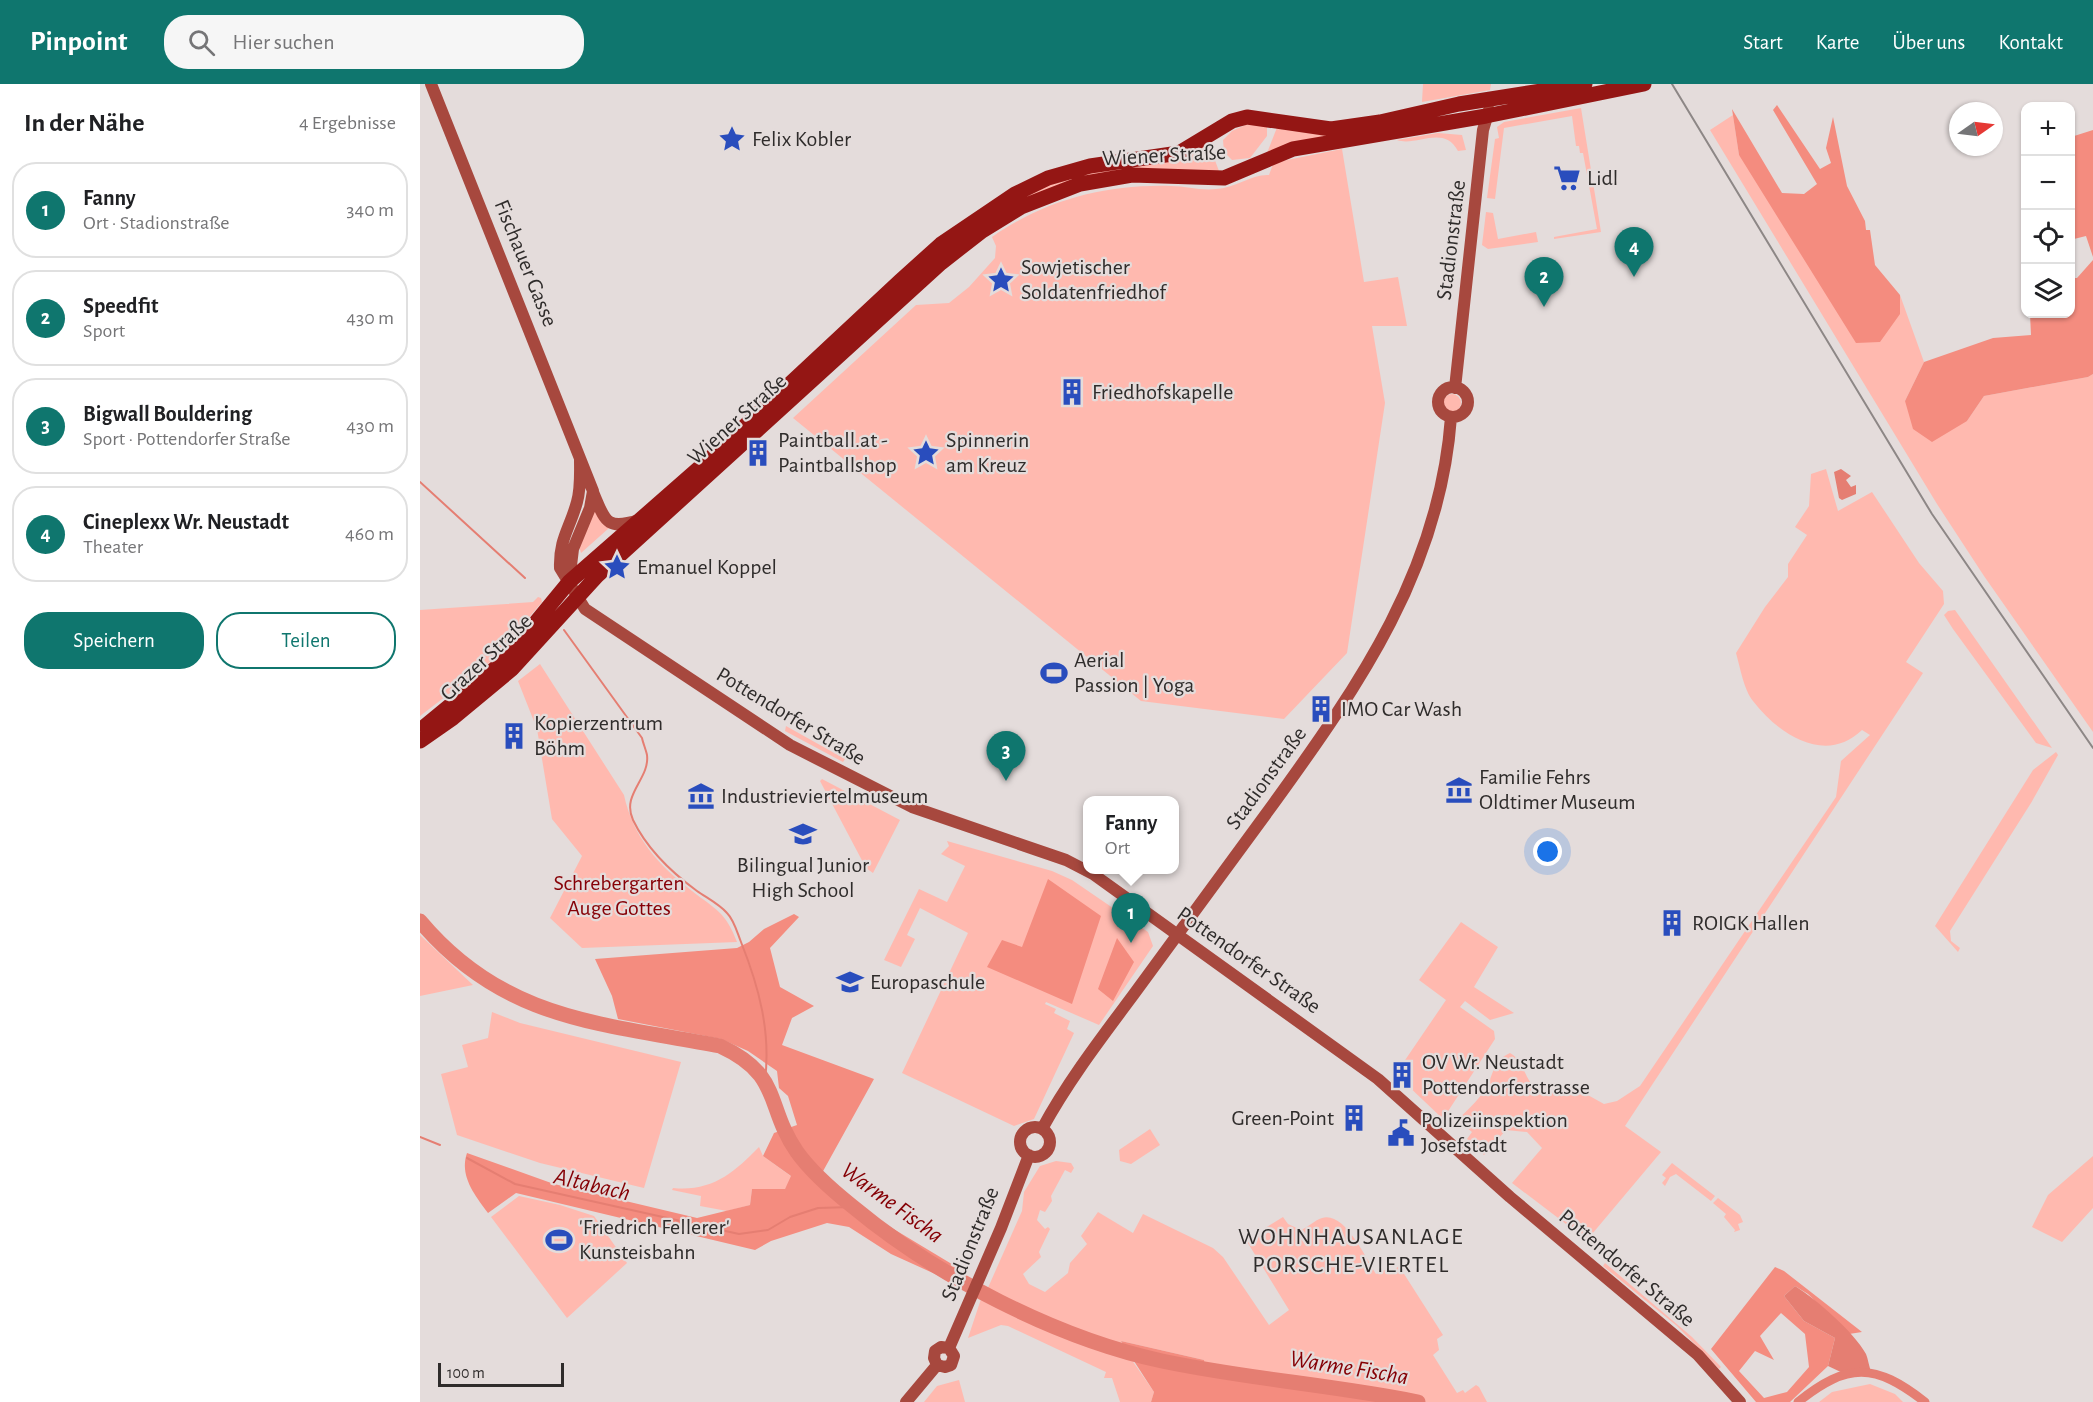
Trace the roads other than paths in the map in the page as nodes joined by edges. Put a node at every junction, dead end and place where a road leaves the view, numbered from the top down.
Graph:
1 (431, 84) edge
2 (1585, 84) edge
3 (1644, 84) edge
4 (1495, 99) junction
5 (1486, 116) junction
6 (1455, 388) junction
7 (1451, 417) junction
8 (580, 459) junction
9 (593, 491) junction
10 (640, 520) junction
11 (569, 582) junction
12 (577, 598) junction
13 (420, 730) edge
14 (420, 741) edge
15 (1083, 869) edge
16 (1093, 874) edge
17 (1177, 936) junction
18 (1042, 1129) junction
19 (1029, 1155) junction
20 (906, 1402) edge
21 (1740, 1402) edge

1 - 8 main road, Fischauer Gasse
2 - 4 main road, Wiener Straße
3 - 5 main road, Wiener Straße
4 - 5 main road, Stadionstraße
4 - 10 main road, Wiener Straße
5 - 6 main road, Stadionstraße
5 - 12 main road, Wiener Straße
6 - 7 main road, Stadionstraße
6 - 7 main road, Stadionstraße
7 - 17 main road, Stadionstraße
8 - 9 main road, Fischauer Gasse
8 - 11 main road, Fischauer Gasse
9 - 10 main road, Fischauer Gasse
9 - 11 main road
10 - 11 main road, Wiener Straße
11 - 12 main road, Pottendorfer Straße
11 - 13 main road, Grazer Straße
12 - 14 main road, Grazer Straße
12 - 15 main road, Pottendorfer Straße
16 - 17 main road, Pottendorfer Straße
17 - 18 main road, Stadionstraße
17 - 21 main road, Pottendorfer Straße
18 - 19 main road
18 - 19 main road
19 - 20 main road, Stadionstraße

